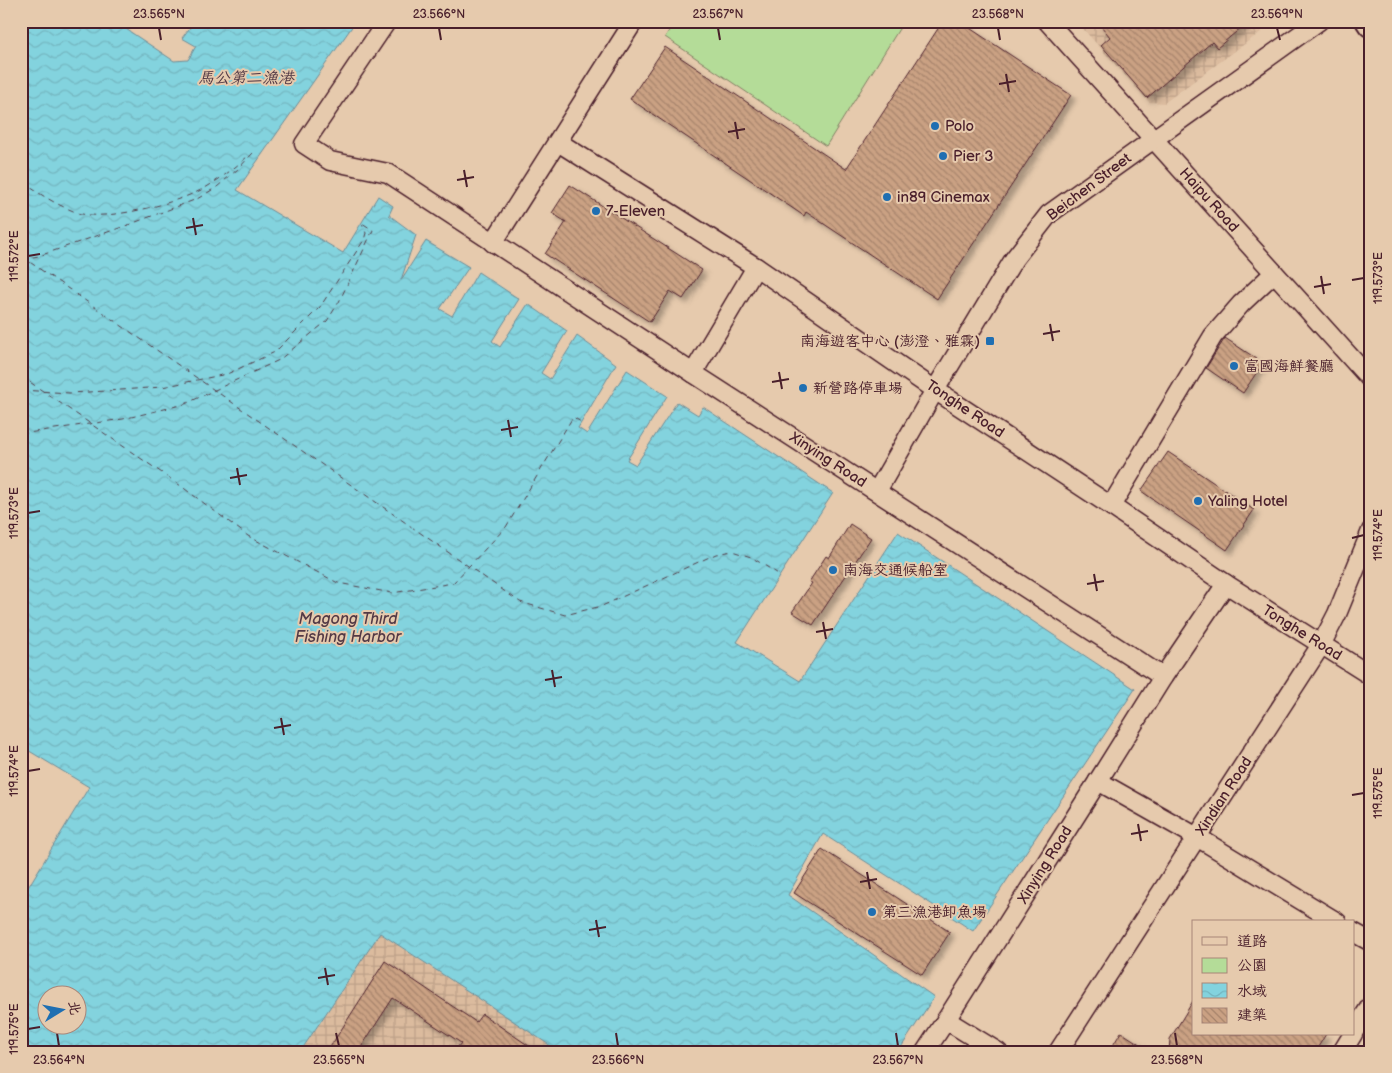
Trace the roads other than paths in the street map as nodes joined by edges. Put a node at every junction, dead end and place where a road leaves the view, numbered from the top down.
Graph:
1 (387, 21) edge
2 (634, 21) edge
3 (1047, 21) edge
4 (1319, 21) edge
5 (1154, 139) junction
6 (558, 142) junction
7 (493, 243) junction
8 (756, 267) junction
9 (1274, 273) junction
10 (693, 373) junction
11 (1371, 380) edge
12 (935, 390) junction
13 (877, 491) junction
14 (1111, 506) junction
15 (1371, 531) edge
16 (1226, 584) junction
17 (1321, 645) junction
18 (1163, 676) junction
19 (1371, 676) edge
20 (1098, 781) junction
21 (1197, 837) junction
22 (1334, 920) edge
23 (1354, 933) edge
24 (1371, 942) edge
25 (1371, 1005) edge
26 (946, 1020) junction
27 (1354, 1032) edge
28 (1352, 1036) edge
29 (925, 1052) edge
30 (998, 1052) edge
31 (1058, 1052) edge
32 (1342, 1052) edge

1 - 7 street, Xinying Road
2 - 6 street
3 - 5 street, Haipu Road
4 - 5 street, Beichen Street
5 - 9 street, Haipu Road
5 - 12 street, Beichen Street
6 - 7 street
6 - 8 street, Tonghe Road
7 - 10 street, Xinying Road
8 - 10 street
8 - 12 street, Tonghe Road
9 - 11 street, Haipu Road
9 - 14 street
10 - 13 street, Xinying Road
12 - 13 street, Beichen Street
12 - 14 street, Tonghe Road
13 - 18 street, Xinying Road
14 - 16 street, Tonghe Road
15 - 17 street, Xindian Road
16 - 17 street, Tonghe Road
16 - 18 street, Xinying Road
17 - 19 street, Tonghe Road
17 - 21 street, Xindian Road
18 - 20 street, Xinying Road
20 - 21 street
20 - 26 street, Xinying Road
21 - 22 street
21 - 31 street, Xindian Road
23 - 24 street
25 - 27 street
26 - 29 street, Xinying Road
26 - 30 street
28 - 32 street

